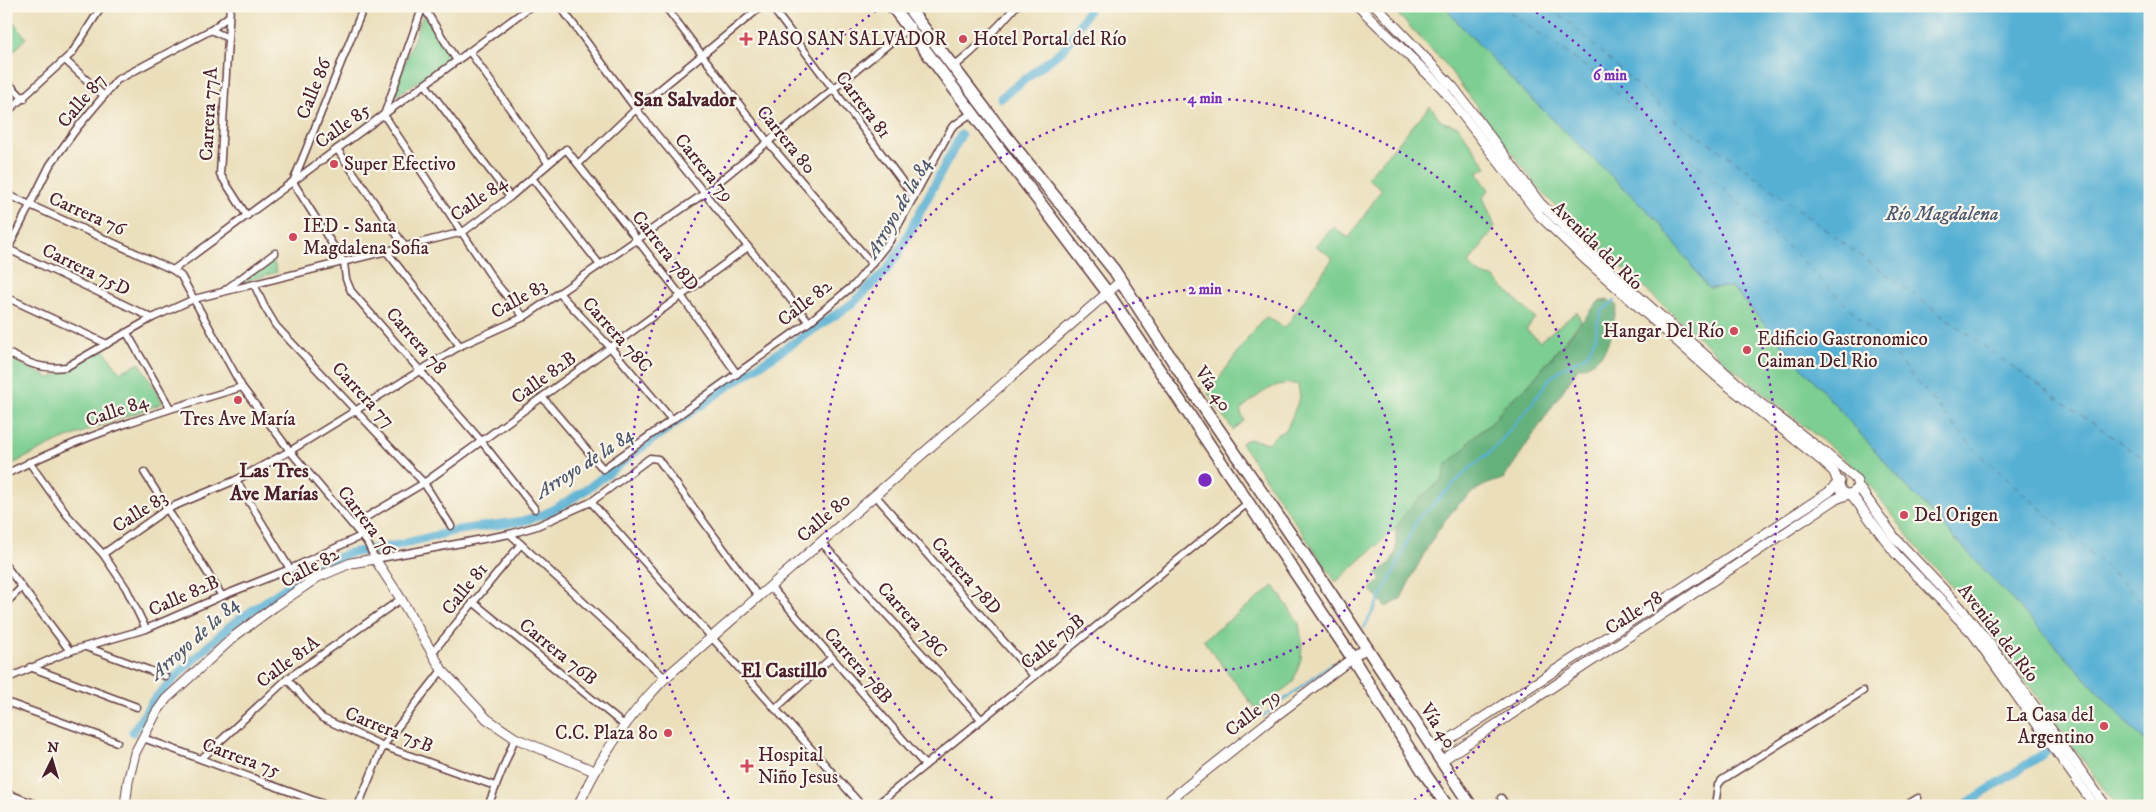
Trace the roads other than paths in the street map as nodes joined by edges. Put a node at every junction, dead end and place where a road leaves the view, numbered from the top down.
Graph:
1 (102, 6) edge
2 (230, 6) edge
3 (364, 6) edge
4 (423, 6) edge
5 (531, 6) edge
6 (560, 6) edge
7 (665, 6) edge
8 (762, 6) edge
9 (771, 6) edge
10 (892, 6) edge
11 (1016, 6) edge
12 (1358, 6) edge
13 (1368, 6) edge
14 (1376, 6) edge
15 (909, 15) edge
16 (229, 16) junction
17 (211, 30) junction
18 (228, 38) junction
19 (470, 52) junction
20 (700, 55) junction
21 (65, 60) junction
22 (457, 61) junction
23 (953, 68) junction
24 (1437, 70) junction
25 (6, 81) edge
26 (426, 84) junction
27 (832, 89) junction
28 (104, 96) junction
29 (24, 99) junction
30 (636, 109) junction
31 (973, 112) junction
32 (6, 113) edge
33 (384, 115) junction
34 (768, 142) junction
35 (337, 149) junction
36 (566, 149) joint
37 (548, 163) junction
38 (578, 164) junction
39 (532, 178) junction
40 (293, 182) junction
41 (705, 193) junction
42 (6, 194) edge
43 (510, 197) junction
44 (914, 197) junction
45 (30, 206) junction
46 (247, 216) junction
47 (463, 232) junction
48 (638, 240) junction
49 (748, 247) junction
50 (406, 248) junction
51 (7, 250) edge
52 (387, 252) junction
53 (275, 253) dead end
54 (344, 263) junction
55 (872, 264) junction
56 (600, 265) junction
57 (173, 270) junction
58 (1121, 281) junction
59 (254, 284) junction
60 (222, 292) junction
61 (1107, 292) junction
62 (559, 293) junction
63 (682, 296) junction
64 (6, 297) edge
65 (194, 299) junction
66 (524, 317) junction
67 (152, 318) junction
68 (809, 322) junction
69 (126, 333) junction
70 (107, 344) junction
71 (460, 346) junction
72 (610, 348) junction
73 (6, 352) edge
74 (421, 370) junction
75 (737, 374) junction
76 (242, 386) junction
77 (1194, 394) junction
78 (543, 398) junction
79 (1182, 404) junction
80 (170, 408) junction
81 (357, 410) junction
82 (672, 420) junction
83 (482, 442) junction
84 (290, 451) junction
85 (29, 462) junction
86 (1828, 467) junction
87 (144, 472) dead end
88 (6, 474) edge
89 (1851, 476) junction
90 (236, 480) junction
91 (424, 483) junction
92 (1839, 484) junction
93 (1858, 486) junction
94 (1829, 492) junction
95 (1848, 494) junction
96 (875, 495) junction
97 (591, 502) junction
98 (1249, 502) junction
99 (1829, 504) junction
100 (167, 509) junction
101 (1862, 509) junction
102 (535, 510) dead end
103 (353, 525) junction
104 (451, 526) dead end
105 (510, 534) junction
106 (361, 536) junction
107 (821, 542) junction
108 (521, 544) junction
109 (103, 554) junction
110 (374, 557) junction
111 (6, 566) edge
112 (290, 568) junction
113 (770, 586) junction
114 (22, 587) junction
115 (222, 596) junction
116 (758, 596) junction
117 (401, 599) junction
118 (473, 602) junction
119 (6, 603) edge
120 (146, 629) junction
121 (711, 639) junction
122 (86, 647) junction
123 (1366, 648) junction
124 (70, 651) junction
125 (432, 653) junction
126 (831, 658) junction
127 (1353, 659) junction
128 (30, 667) junction
129 (442, 670) junction
130 (165, 676) dead end
131 (1034, 676) junction
132 (287, 678) junction
133 (665, 678) junction
134 (6, 679) edge
135 (1864, 691) dead end
136 (6, 702) edge
137 (137, 708) dead end
138 (775, 709) junction
139 (981, 719) junction
140 (624, 725) junction
141 (143, 738) junction
142 (515, 738) junction
143 (117, 742) dead end
144 (383, 746) junction
145 (1433, 750) junction
146 (200, 759) junction
147 (1441, 761) junction
148 (924, 765) junction
149 (594, 771) junction
150 (495, 786) junction
151 (6, 793) edge
152 (1502, 798) dead end
153 (1918, 798) dead end
154 (40, 806) edge
155 (125, 806) edge
156 (329, 806) edge
157 (358, 806) edge
158 (488, 806) edge
159 (578, 806) edge
160 (862, 806) edge
161 (875, 806) edge
162 (1162, 806) edge
163 (1447, 806) edge
164 (1471, 806) edge
165 (1506, 806) edge
166 (1715, 806) edge
167 (1905, 806) edge
168 (2095, 806) edge
169 (2106, 806) edge

1 - 21 street
2 - 16 street, Carrera 77A
3 - 40 street, Calle 86
4 - 22 street
4 - 33 street
5 - 19 street, Calle 85
6 - 30 street, Carrera 79
7 - 20 street, Carrera 80
8 - 20 street
9 - 27 street, Carrera 81
10 - 15 highway, Vía 40
11 - 23 street
12 - 86 main road, Avenida del Río
13 - 24 main road
14 - 24 main road, Avenida del Río
15 - 23 highway, Vía 40
15 - 27 street, Calle 83
15 - 31 highway, Vía 40
16 - 17 street, Calle 87
16 - 18 street, Carrera 77A
17 - 18 street
17 - 28 street, Calle 87
18 - 46 street, Carrera 77A
19 - 22 street, Calle 85
19 - 37 street
20 - 30 street
20 - 34 street, Carrera 80
21 - 28 street
21 - 29 street
22 - 26 street, Calle 85
23 - 58 highway, Vía 40
24 - 89 main road, Avenida del Río
25 - 29 street
26 - 33 street, Calle 85
26 - 43 street
27 - 34 street, Calle 83
27 - 44 street, Carrera 81
28 - 45 street, Calle 87
29 - 32 street
30 - 38 street
30 - 41 street, Carrera 79
31 - 44 street, Calle 82
31 - 61 highway, Vía 40
33 - 35 street, Calle 85
33 - 47 street
34 - 41 street, Calle 83
34 - 55 street, Carrera 80
35 - 40 street, Calle 85
35 - 50 street
36 - 37 street, Calle 84
36 - 38 street, Carrera 78D
37 - 39 street, Calle 84
38 - 48 street, Carrera 78D
39 - 43 street, Calle 84
39 - 56 street
40 - 46 street, Calle 85
40 - 54 street, Carrera 78
41 - 48 street, Calle 83
41 - 49 street, Carrera 79
42 - 45 street, Carrera 76
43 - 47 street, Calle 84
44 - 55 street, Calle 82
45 - 51 street, Calle 87
45 - 57 street, Carrera 76
46 - 57 street, Calle 85
47 - 50 street, Calle 84
47 - 66 street
48 - 56 street, Calle 83
48 - 63 street, Carrera 78D
49 - 63 street, Calle 82B
49 - 68 street, Carrera 79
50 - 52 street, Calle 84
51 - 67 street, Carrera 75D
52 - 54 street, Calle 84
52 - 71 street
53 - 60 street
54 - 59 street, Calle 84
54 - 74 street, Carrera 78
55 - 68 street, Calle 82
56 - 62 street, Calle 83
57 - 65 street, Carrera 76
58 - 61 main road, Calle 80
58 - 77 highway, Vía 40
59 - 60 street, Calle 84
59 - 81 street, Carrera 77
60 - 65 street, Calle 84
61 - 79 highway, Vía 40
61 - 96 main road, Calle 80
62 - 66 street, Calle 83
62 - 72 street, Carrera 78C
63 - 72 street, Calle 82B
63 - 75 street, Carrera 78D
64 - 70 street
65 - 67 street, Calle 84
65 - 76 street, Carrera 76
66 - 71 street, Calle 83
67 - 69 street, Calle 84
68 - 75 street, Calle 82
69 - 70 street, Calle 84
69 - 80 street
70 - 73 street, Calle 84
71 - 74 street, Calle 83
72 - 78 street, Calle 82B
72 - 82 street, Carrera 78C
74 - 81 street, Calle 83
74 - 83 street, Carrera 78
75 - 82 street, Calle 82
76 - 80 street, Calle 84
76 - 84 street, Carrera 76
77 - 79 highway
77 - 123 highway, Vía 40
78 - 82 street, Calle 82
78 - 83 street, Calle 82B
79 - 98 highway, Vía 40
80 - 85 street, Calle 84
81 - 84 street, Calle 83
81 - 91 street, Carrera 77
83 - 91 street, Calle 82B
83 - 102 street, Carrera 78
84 - 90 street, Calle 83
84 - 103 street, Carrera 76
85 - 88 street, Calle 84
85 - 109 street
86 - 92 main road, Avenida del Río
86 - 94 main road
87 - 100 street
89 - 92 main road
89 - 93 main road
90 - 100 street, Calle 83
90 - 112 street
91 - 103 street, Calle 82B
91 - 104 street, Carrera 77
92 - 94 main road, Calle 78
92 - 95 main road
93 - 95 main road
93 - 169 main road, Avenida del Río
94 - 145 main road, Calle 78
95 - 99 main road, Calle 78
95 - 101 main road, Avenida del Río
96 - 107 main road, Calle 80
96 - 131 street, Carrera 78D
97 - 105 street, Calle 82
97 - 116 street, Calle 82
97 - 121 street
98 - 127 highway, Vía 40
98 - 131 street, Calle 79B
99 - 101 main road
99 - 147 main road, Calle 78
100 - 109 street, Calle 83
100 - 115 street
101 - 168 main road, Avenida del Río
103 - 106 street, Carrera 76
105 - 108 street
105 - 110 street, Calle 82
106 - 110 street, Carrera 76
106 - 112 street, Calle 82B
107 - 113 main road, Calle 80
107 - 139 street, Carrera 78C
108 - 118 street, Calle 81
108 - 133 street
109 - 120 street
110 - 117 main road, Carrera 76
110 - 141 main road, Calle 82
111 - 114 street
112 - 115 street, Calle 82B
113 - 116 main road, Calle 80
113 - 126 street, Carrera 78B
114 - 119 street
114 - 124 street
115 - 120 street, Calle 82B
116 - 121 main road, Calle 80
117 - 125 main road, Carrera 76
117 - 132 street, Calle 81A
118 - 125 street, Calle 81
118 - 140 street, Carrera 76B
120 - 122 street, Calle 82B
121 - 133 main road, Calle 80
121 - 138 street
122 - 124 street, Calle 82B
122 - 130 street
123 - 127 main road, Calle 79
123 - 145 highway, Vía 40
124 - 128 street
125 - 129 main road, Carrera 76
126 - 138 street
126 - 148 street, Carrera 78B
127 - 162 main road, Calle 79
127 - 163 highway, Vía 40
128 - 134 street
128 - 137 street
129 - 142 main road, Carrera 76
129 - 144 street
131 - 139 street, Calle 79B
132 - 144 street, Carrera 75B
132 - 146 street, Calle 81A
133 - 140 main road, Calle 80
135 - 166 street
136 - 143 street
138 - 160 street
139 - 148 street, Calle 79B
140 - 149 main road, Calle 80
141 - 146 street, Carrera 75
141 - 155 main road, Calle 82
142 - 149 main road, Carrera 76
142 - 150 street
144 - 150 street, Carrera 75B
144 - 157 street
145 - 147 highway, Vía 40
146 - 156 street, Carrera 75
147 - 164 highway, Vía 40
148 - 161 street, Calle 79B
149 - 159 main road, Calle 80
150 - 158 street
151 - 154 street
152 - 165 street
153 - 167 street

